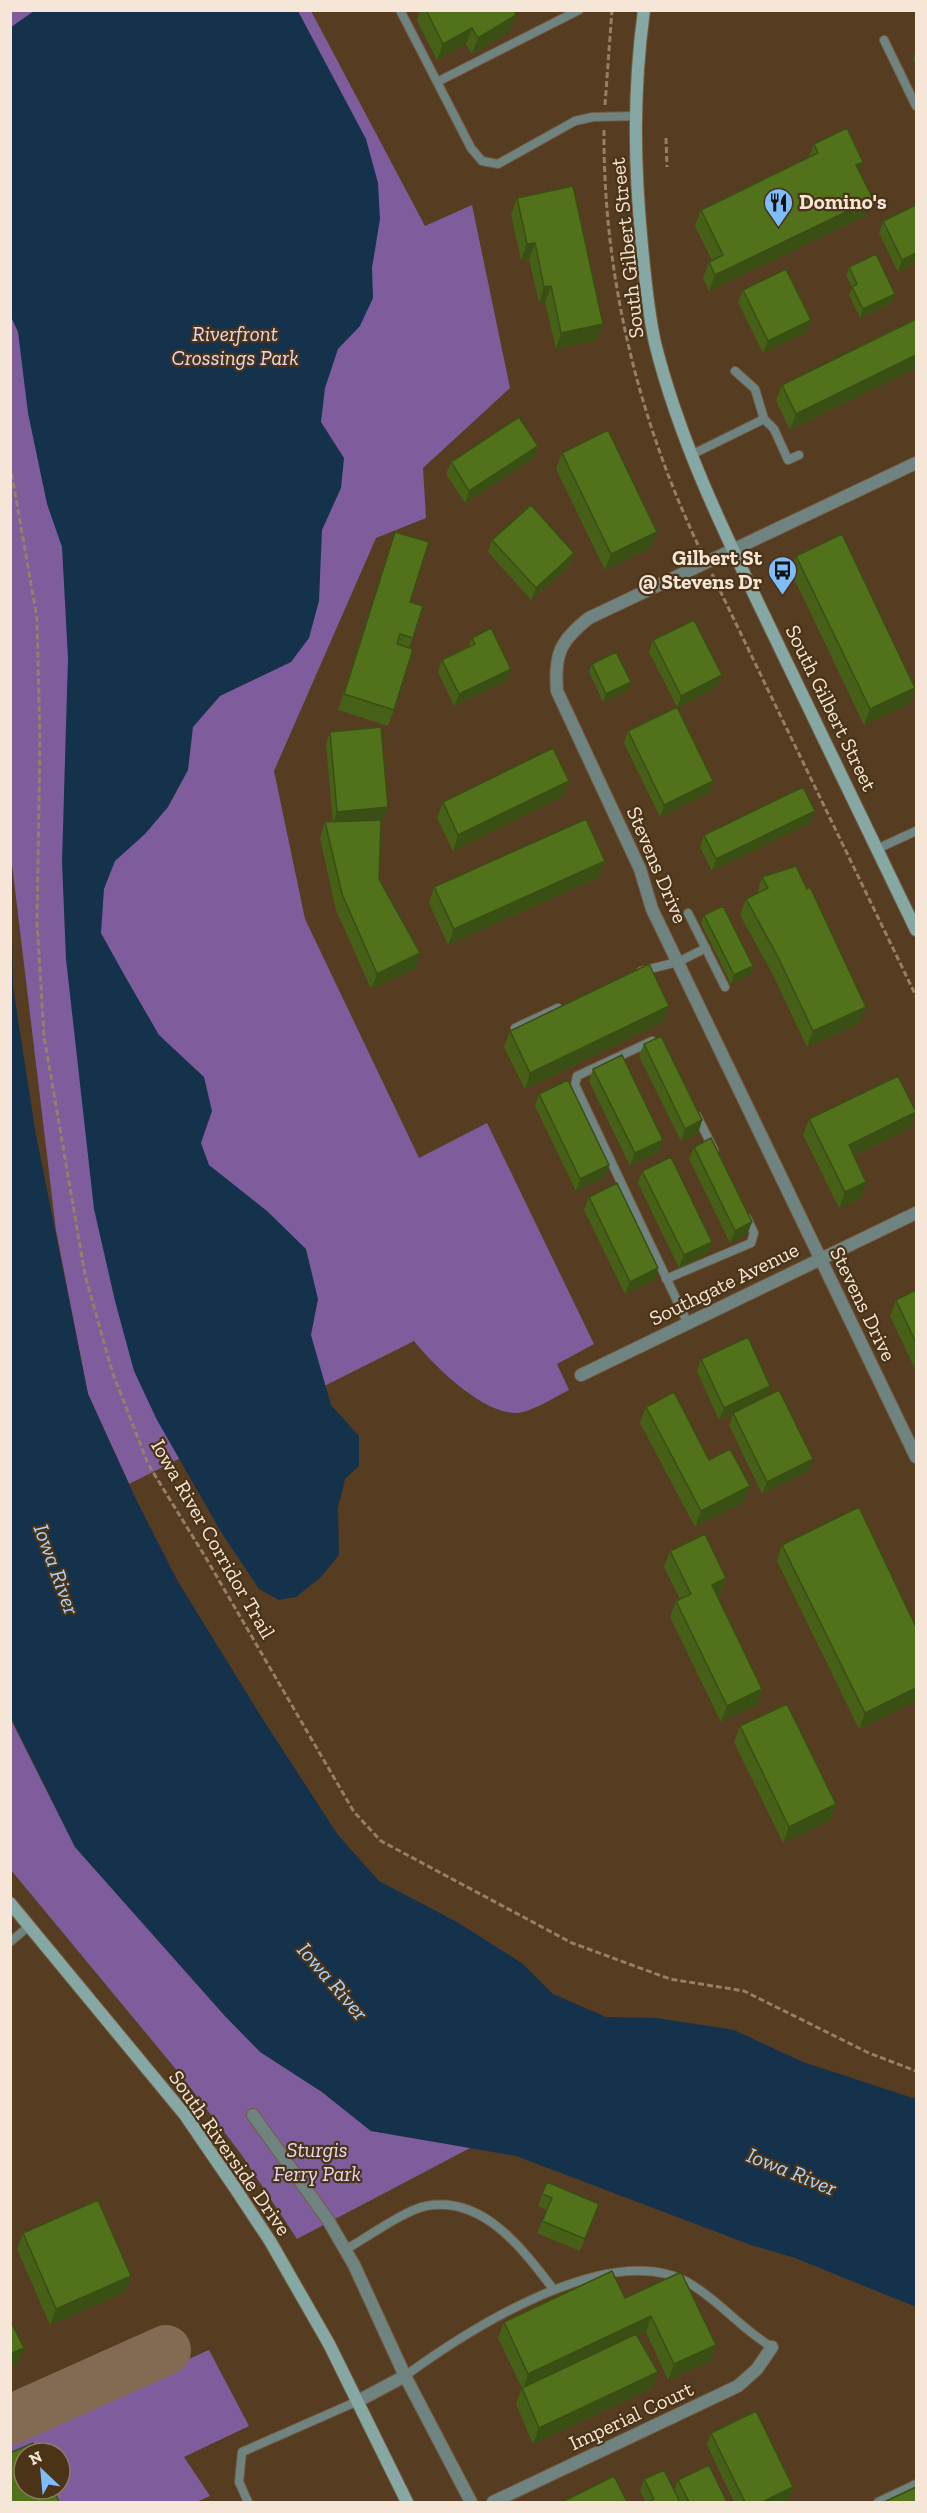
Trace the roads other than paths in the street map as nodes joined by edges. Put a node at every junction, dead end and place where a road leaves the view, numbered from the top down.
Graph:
1 (400, 10) edge
2 (579, 10) edge
3 (644, 10) edge
4 (884, 40) dead end
5 (437, 82) junction
6 (916, 106) edge
7 (636, 116) junction
8 (735, 371) dead end
9 (764, 419) junction
10 (691, 455) junction
11 (799, 455) dead end
12 (916, 463) edge
13 (733, 551) junction
14 (916, 831) edge
15 (877, 849) junction
16 (911, 907) edge
17 (688, 913) dead end
18 (916, 930) edge
19 (705, 948) junction
20 (678, 962) junction
21 (632, 973) edge
22 (725, 987) dead end
23 (568, 1003) edge
24 (515, 1028) edge
25 (663, 1045) edge
26 (693, 1107) edge
27 (718, 1160) edge
28 (744, 1212) edge
29 (916, 1213) edge
30 (819, 1259) junction
31 (666, 1279) junction
32 (688, 1323) junction
33 (581, 1375) dead end
34 (916, 1457) edge
35 (10, 1903) edge
36 (28, 1927) junction
37 (10, 1942) edge
38 (253, 2115) dead end
39 (345, 2250) junction
40 (554, 2290) junction
41 (772, 2347) joint
42 (405, 2376) junction
43 (358, 2401) junction
44 (916, 2484) edge
45 (248, 2502) edge
46 (407, 2502) edge
47 (471, 2502) edge
48 (493, 2502) edge
49 (878, 2502) edge

1 - 5 lane
2 - 5 lane
3 - 7 main road, South Gilbert Street
4 - 6 lane
5 - 7 lane
7 - 10 main road, South Gilbert Street
8 - 9 lane
9 - 10 lane
9 - 11 lane
10 - 13 main road, South Gilbert Street
12 - 13 street, Stevens Drive
13 - 15 main road, South Gilbert Street
13 - 20 street, Stevens Drive
14 - 15 lane
15 - 16 main road, South Gilbert Street
16 - 18 main road, South Gilbert Street
17 - 19 lane
19 - 20 lane
19 - 22 lane
20 - 21 lane
20 - 30 street, Stevens Drive
23 - 24 lane
25 - 31 lane
26 - 27 lane
28 - 31 lane
29 - 30 street, Southgate Avenue
30 - 32 street, Southgate Avenue
30 - 34 street, Stevens Drive
31 - 32 lane
32 - 33 street, Southgate Avenue
35 - 36 main road, South Riverside Drive
36 - 37 lane
36 - 43 main road, South Riverside Drive
38 - 39 street, South Riverside Drive
39 - 40 lane
39 - 42 street, South Riverside Drive
40 - 41 lane
40 - 42 lane
41 - 48 street, Imperial Court
42 - 43 street
42 - 47 street, South Riverside Drive
43 - 45 lane
43 - 46 main road, South Riverside Drive
44 - 49 lane

